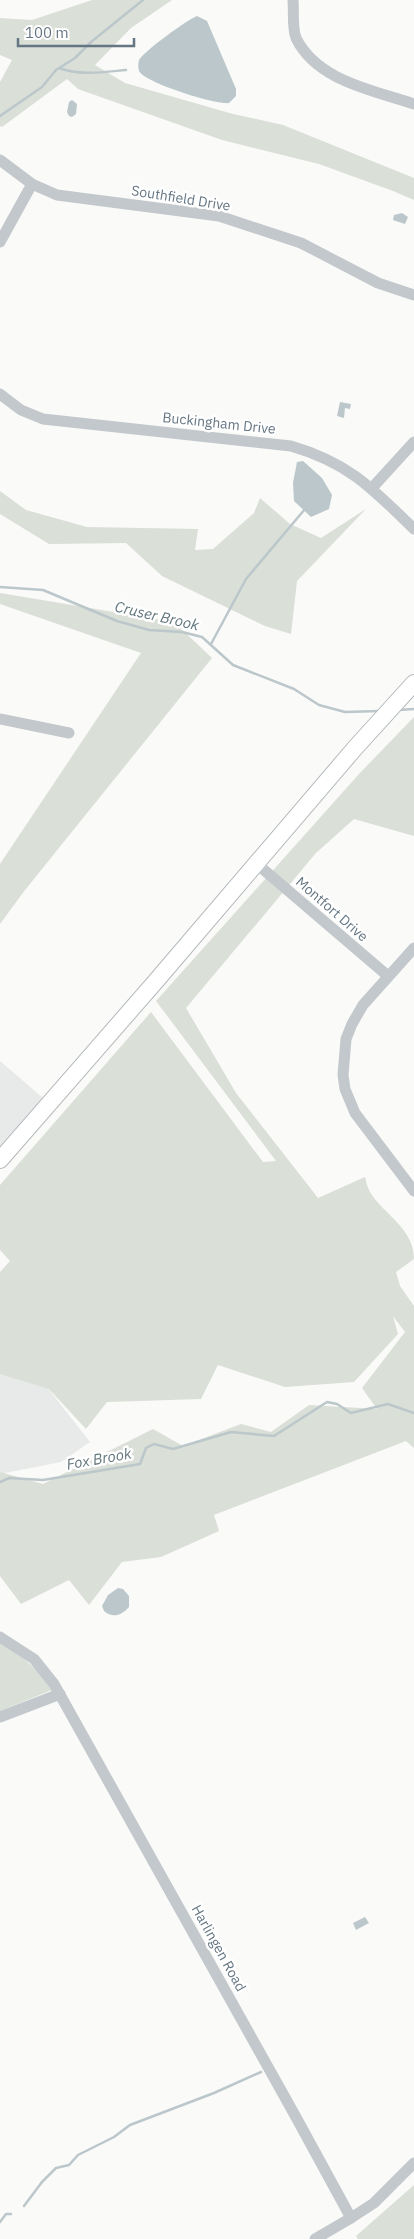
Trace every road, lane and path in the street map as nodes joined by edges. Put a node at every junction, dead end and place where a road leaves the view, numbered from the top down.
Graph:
1 (293, 0) edge
2 (414, 104) edge
3 (0, 160) edge
4 (32, 184) junction
5 (0, 242) edge
6 (414, 295) edge
7 (0, 394) edge
8 (414, 442) edge
9 (372, 488) junction
10 (414, 529) edge
11 (414, 683) edge
12 (0, 719) edge
13 (69, 733) dead end
14 (257, 864) junction
15 (414, 948) edge
16 (388, 976) junction
17 (0, 1160) edge
18 (414, 1191) edge
19 (0, 1637) edge
20 (60, 1694) junction
21 (0, 1717) edge
22 (414, 2163) edge
23 (350, 2218) junction
24 (316, 2239) edge

1 - 2 street
3 - 4 street, Southfield Drive
4 - 5 street
4 - 6 street, Southfield Drive
7 - 9 street, Buckingham Drive
8 - 9 street
9 - 10 street, Buckingham Drive
11 - 14 highway
12 - 13 street
14 - 16 street, Montfort Drive
14 - 17 highway
15 - 16 street
16 - 18 street
19 - 20 street, Harlingen Road
20 - 21 street
20 - 23 street, Harlingen Road
22 - 23 street
23 - 24 street

